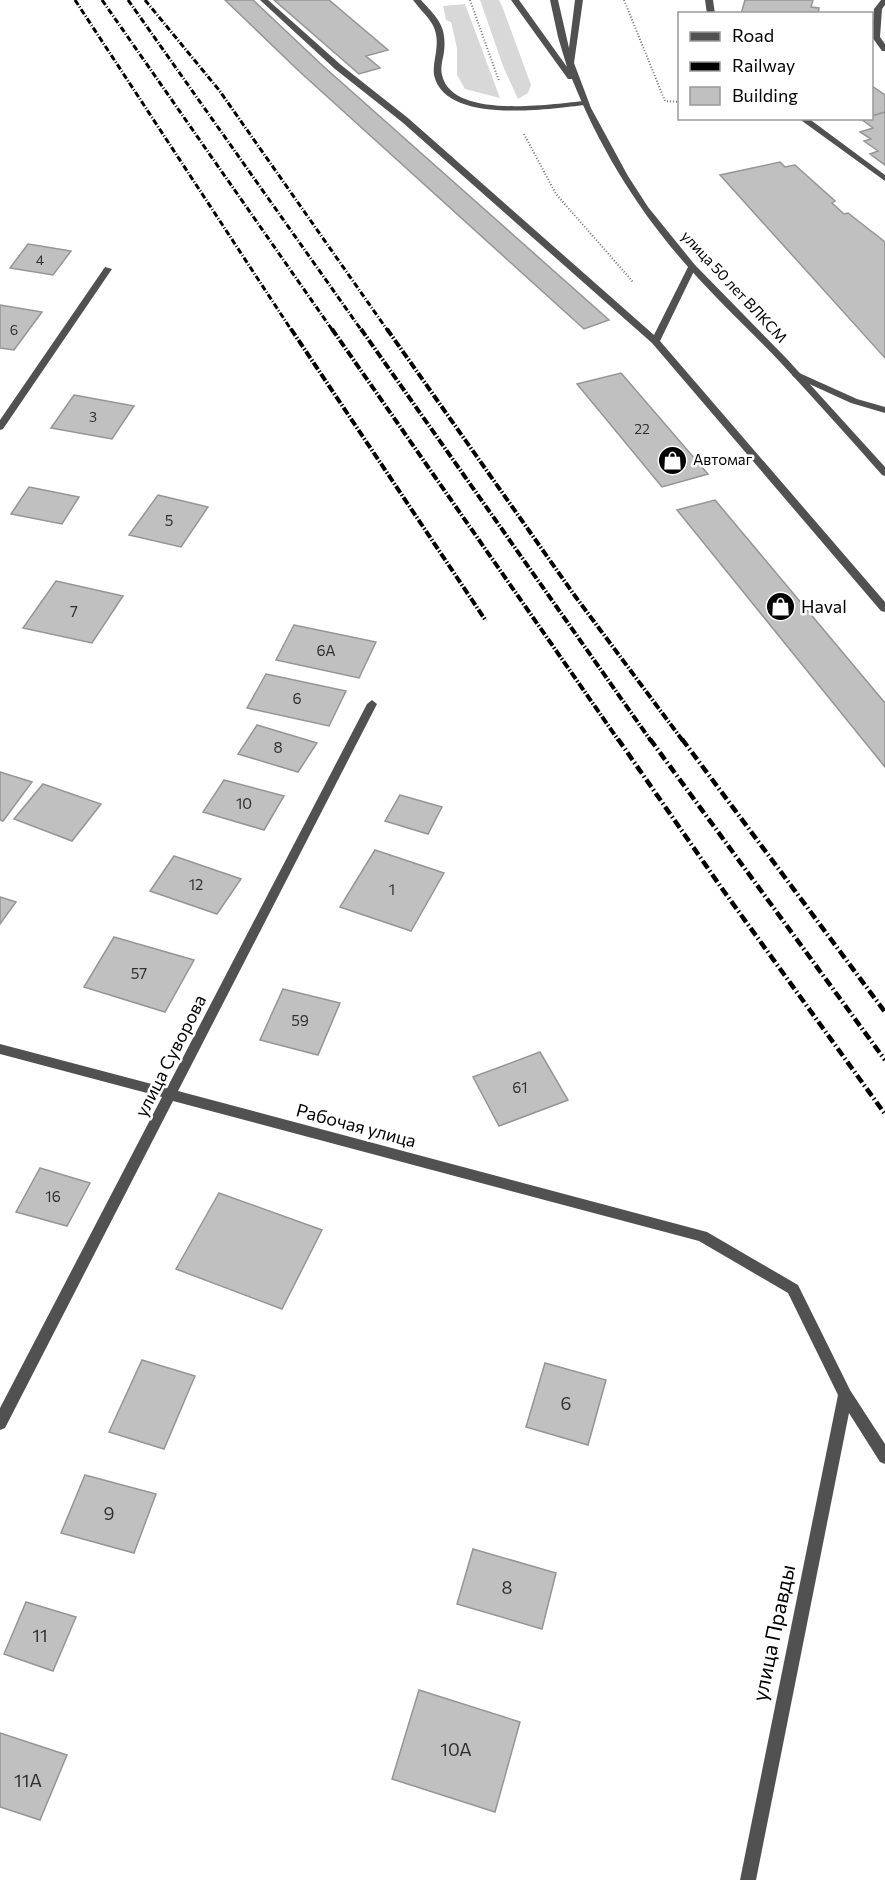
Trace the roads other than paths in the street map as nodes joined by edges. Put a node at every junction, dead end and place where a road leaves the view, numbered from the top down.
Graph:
1 (264, 0) edge
2 (417, 0) edge
3 (515, 0) edge
4 (554, 0) edge
5 (579, 0) edge
6 (885, 0) edge
7 (885, 35) edge
8 (874, 37) edge
9 (885, 49) edge
10 (571, 67) junction
11 (578, 86) junction
12 (585, 103) junction
13 (805, 120) edge
14 (885, 179) edge
15 (692, 267) junction
16 (108, 269) dead end
17 (655, 341) junction
18 (797, 375) junction
19 (885, 410) edge
20 (0, 427) edge
21 (885, 473) edge
22 (885, 609) edge
23 (372, 704) dead end
24 (0, 1049) edge
25 (171, 1095) junction
26 (845, 1395) junction
27 (0, 1423) edge
28 (885, 1457) edge
29 (748, 1880) edge

1 - 17 street
2 - 12 street
3 - 11 street
4 - 10 street, улица 50 лет ВЛКСМ
5 - 10 street
6 - 8 street
7 - 8 street
8 - 9 street
10 - 11 street, улица 50 лет ВЛКСМ
11 - 12 street, улица 50 лет ВЛКСМ
12 - 15 street, улица 50 лет ВЛКСМ
13 - 14 street
15 - 17 street
15 - 18 street, улица 50 лет ВЛКСМ
16 - 20 street
17 - 22 street
18 - 19 street
18 - 21 street, улица 50 лет ВЛКСМ
23 - 25 street, улица Суворова
24 - 25 street, Рабочая улица
25 - 26 street, Рабочая улица
25 - 27 street, улица Суворова
26 - 28 street, Рабочая улица
26 - 29 street, улица Правды

